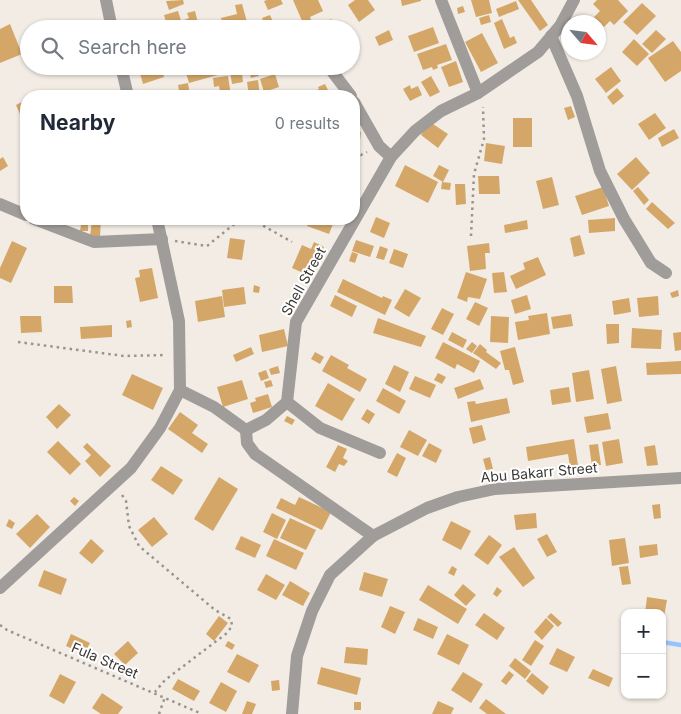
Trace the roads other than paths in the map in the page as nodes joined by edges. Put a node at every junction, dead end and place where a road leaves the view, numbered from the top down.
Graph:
1 (106, 0) edge
2 (441, 0) edge
3 (574, 0) edge
4 (110, 20) edge
5 (551, 36) junction
6 (123, 75) edge
7 (335, 75) edge
8 (127, 90) edge
9 (346, 90) edge
10 (478, 93) junction
11 (360, 113) edge
12 (391, 156) junction
13 (0, 204) edge
14 (360, 210) edge
15 (20, 213) edge
16 (50, 225) edge
17 (158, 225) edge
18 (352, 225) edge
19 (162, 239) junction
20 (666, 273) dead end
21 (180, 390) junction
22 (287, 402) junction
23 (246, 430) junction
24 (380, 453) dead end
25 (681, 478) edge
26 (373, 536) junction
27 (0, 588) edge
28 (292, 714) edge

1 - 4 street
2 - 10 street
3 - 5 street, Shell Street
5 - 10 street, Shell Street
5 - 20 street
6 - 8 street
7 - 9 street
10 - 12 street, Shell Street
11 - 12 street
12 - 14 street, Shell Street
13 - 15 street
16 - 19 street
17 - 19 street
18 - 22 street, Shell Street
19 - 21 street
21 - 23 street
21 - 27 street
22 - 23 street
22 - 24 street
23 - 26 street
25 - 26 street, Abu Bakarr Street
26 - 28 street, Abu Bakarr Street

